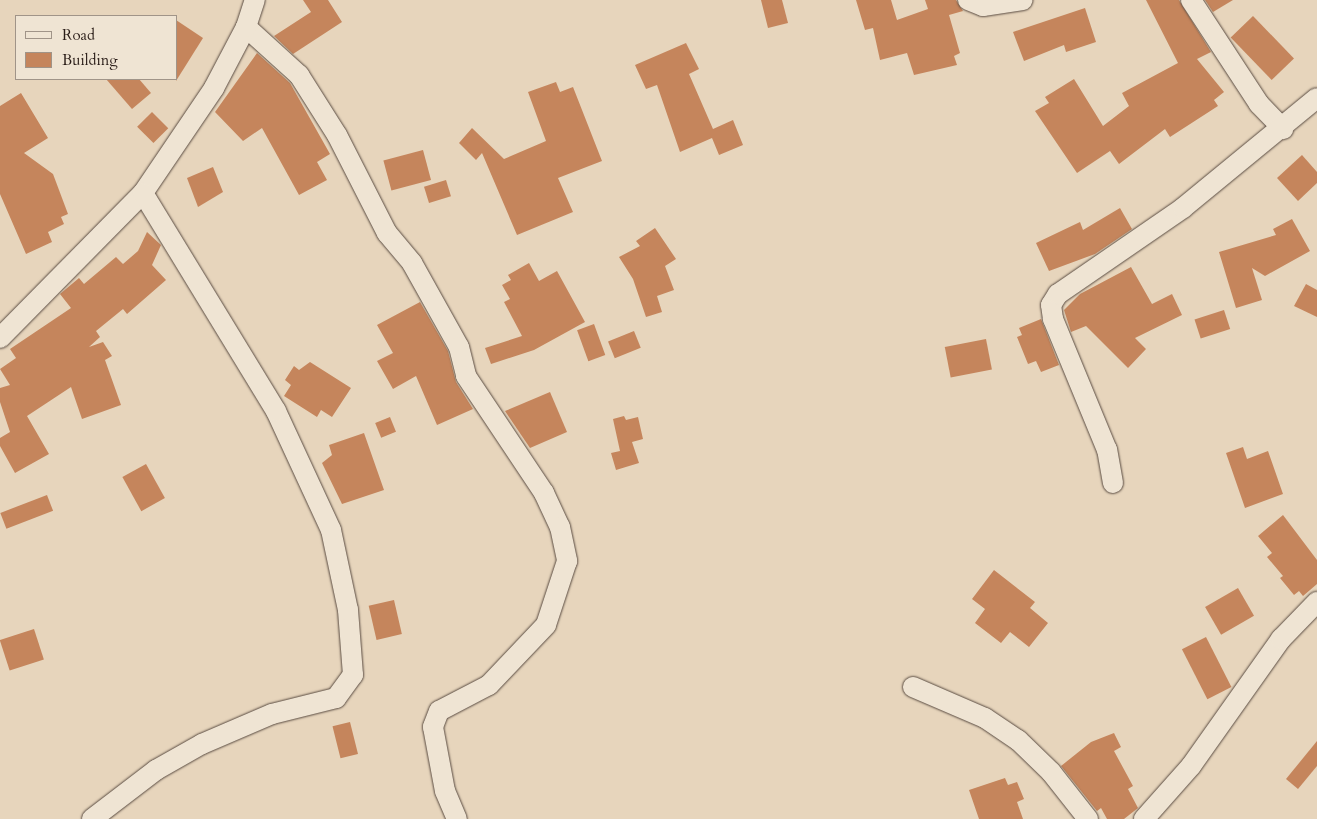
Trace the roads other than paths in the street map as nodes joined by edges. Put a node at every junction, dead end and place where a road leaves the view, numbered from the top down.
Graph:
1 (255, 0) edge
2 (968, 0) edge
3 (1024, 0) edge
4 (1191, 0) edge
5 (246, 27) junction
6 (1317, 98) edge
7 (1283, 129) junction
8 (143, 192) junction
9 (0, 338) edge
10 (1113, 483) dead end
11 (1317, 602) edge
12 (913, 687) dead end
13 (92, 819) edge
14 (457, 819) edge
15 (1088, 819) edge
16 (1144, 819) edge

1 - 5 street
2 - 3 street
4 - 7 street
5 - 8 street
5 - 14 street
6 - 7 street
7 - 10 street
8 - 9 street
8 - 13 street
11 - 16 street
12 - 15 street

